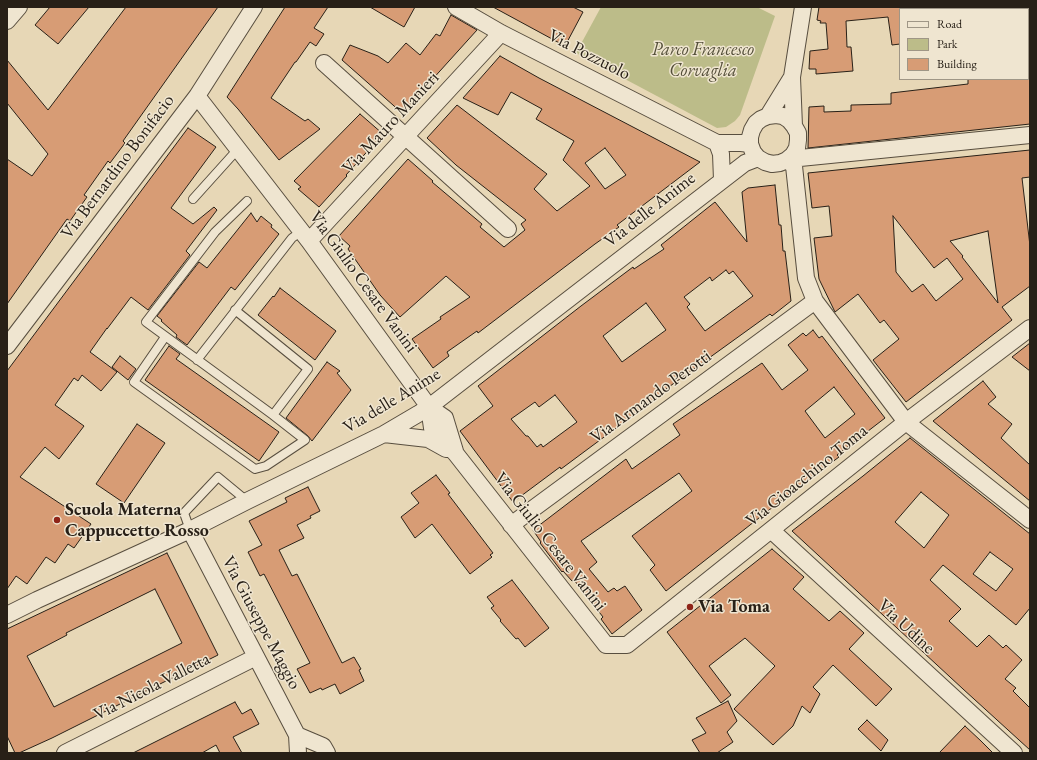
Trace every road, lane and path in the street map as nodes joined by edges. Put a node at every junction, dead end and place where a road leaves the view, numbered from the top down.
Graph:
1 (19, 7) edge
2 (254, 7) edge
3 (456, 7) edge
4 (803, 7) edge
5 (7, 21) edge
6 (502, 33) junction
7 (324, 63) dead end
8 (792, 77) junction
9 (197, 96) junction
10 (768, 116) junction
11 (794, 126) junction
12 (1030, 135) edge
13 (406, 136) junction
14 (717, 143) junction
15 (238, 149) junction
16 (754, 151) junction
17 (790, 157) junction
18 (722, 180) junction
19 (194, 199) dead end
20 (247, 200) dead end
21 (508, 229) dead end
22 (305, 236) junction
23 (815, 301) junction
24 (236, 310) junction
25 (1030, 328) edge
26 (165, 337) junction
27 (7, 346) edge
28 (197, 360) junction
29 (428, 407) junction
30 (273, 415) junction
31 (906, 422) junction
32 (384, 434) junction
33 (456, 454) junction
34 (247, 501) junction
35 (1030, 520) edge
36 (511, 524) junction
37 (190, 530) junction
38 (771, 530) junction
39 (7, 615) edge
40 (606, 645) joint
41 (256, 657) junction
42 (297, 735) junction
43 (83, 749) edge
44 (65, 753) edge
45 (298, 753) edge
46 (326, 753) edge
47 (1014, 753) edge

1 - 5 street
2 - 9 street, Via Bernardino Bonifacio
3 - 6 street, Via Pozzuolo
4 - 8 street
6 - 13 street, Via Mauro Manieri
6 - 14 street, Via Pozzuolo
7 - 13 street
8 - 10 street
8 - 11 street
9 - 15 street, Via Giulio Cesare Vanini
9 - 27 street, Via Bernardino Bonifacio
10 - 11 street
10 - 16 street
11 - 17 street
12 - 17 street
13 - 21 street
13 - 22 street, Via Mauro Manieri
14 - 16 street, Via Pozzuolo
14 - 18 street
15 - 19 lane
15 - 22 street, Via Giulio Cesare Vanini
16 - 17 street
16 - 18 street, Via delle Anime
17 - 23 street
18 - 29 street, Via delle Anime
20 - 26 lane
22 - 24 lane
22 - 29 street, Via Giulio Cesare Vanini
23 - 31 street
23 - 36 street, Via Armando Perotti
24 - 28 lane
24 - 30 lane
25 - 31 street, Via Gioacchino Toma
26 - 28 lane
26 - 30 lane
28 - 30 lane
29 - 32 street, Via delle Anime
29 - 33 street, Via Giulio Cesare Vanini
31 - 35 street
31 - 38 street, Via Gioacchino Toma
32 - 33 street
32 - 34 street, Via delle Anime
33 - 36 street, Via Giulio Cesare Vanini
34 - 37 street, Via delle Anime
34 - 37 lane
36 - 40 street, Via Giulio Cesare Vanini
37 - 39 street, Via delle Anime
37 - 41 street, Via Giuseppe Maggio
38 - 40 street, Via Gioacchino Toma
38 - 47 street, Via Udine
41 - 42 street, Via Giuseppe Maggio
41 - 43 street, Via Nicola Valletta
42 - 45 street, Via Giuseppe Maggio
42 - 46 street
43 - 44 street, Via Nicola Valletta

